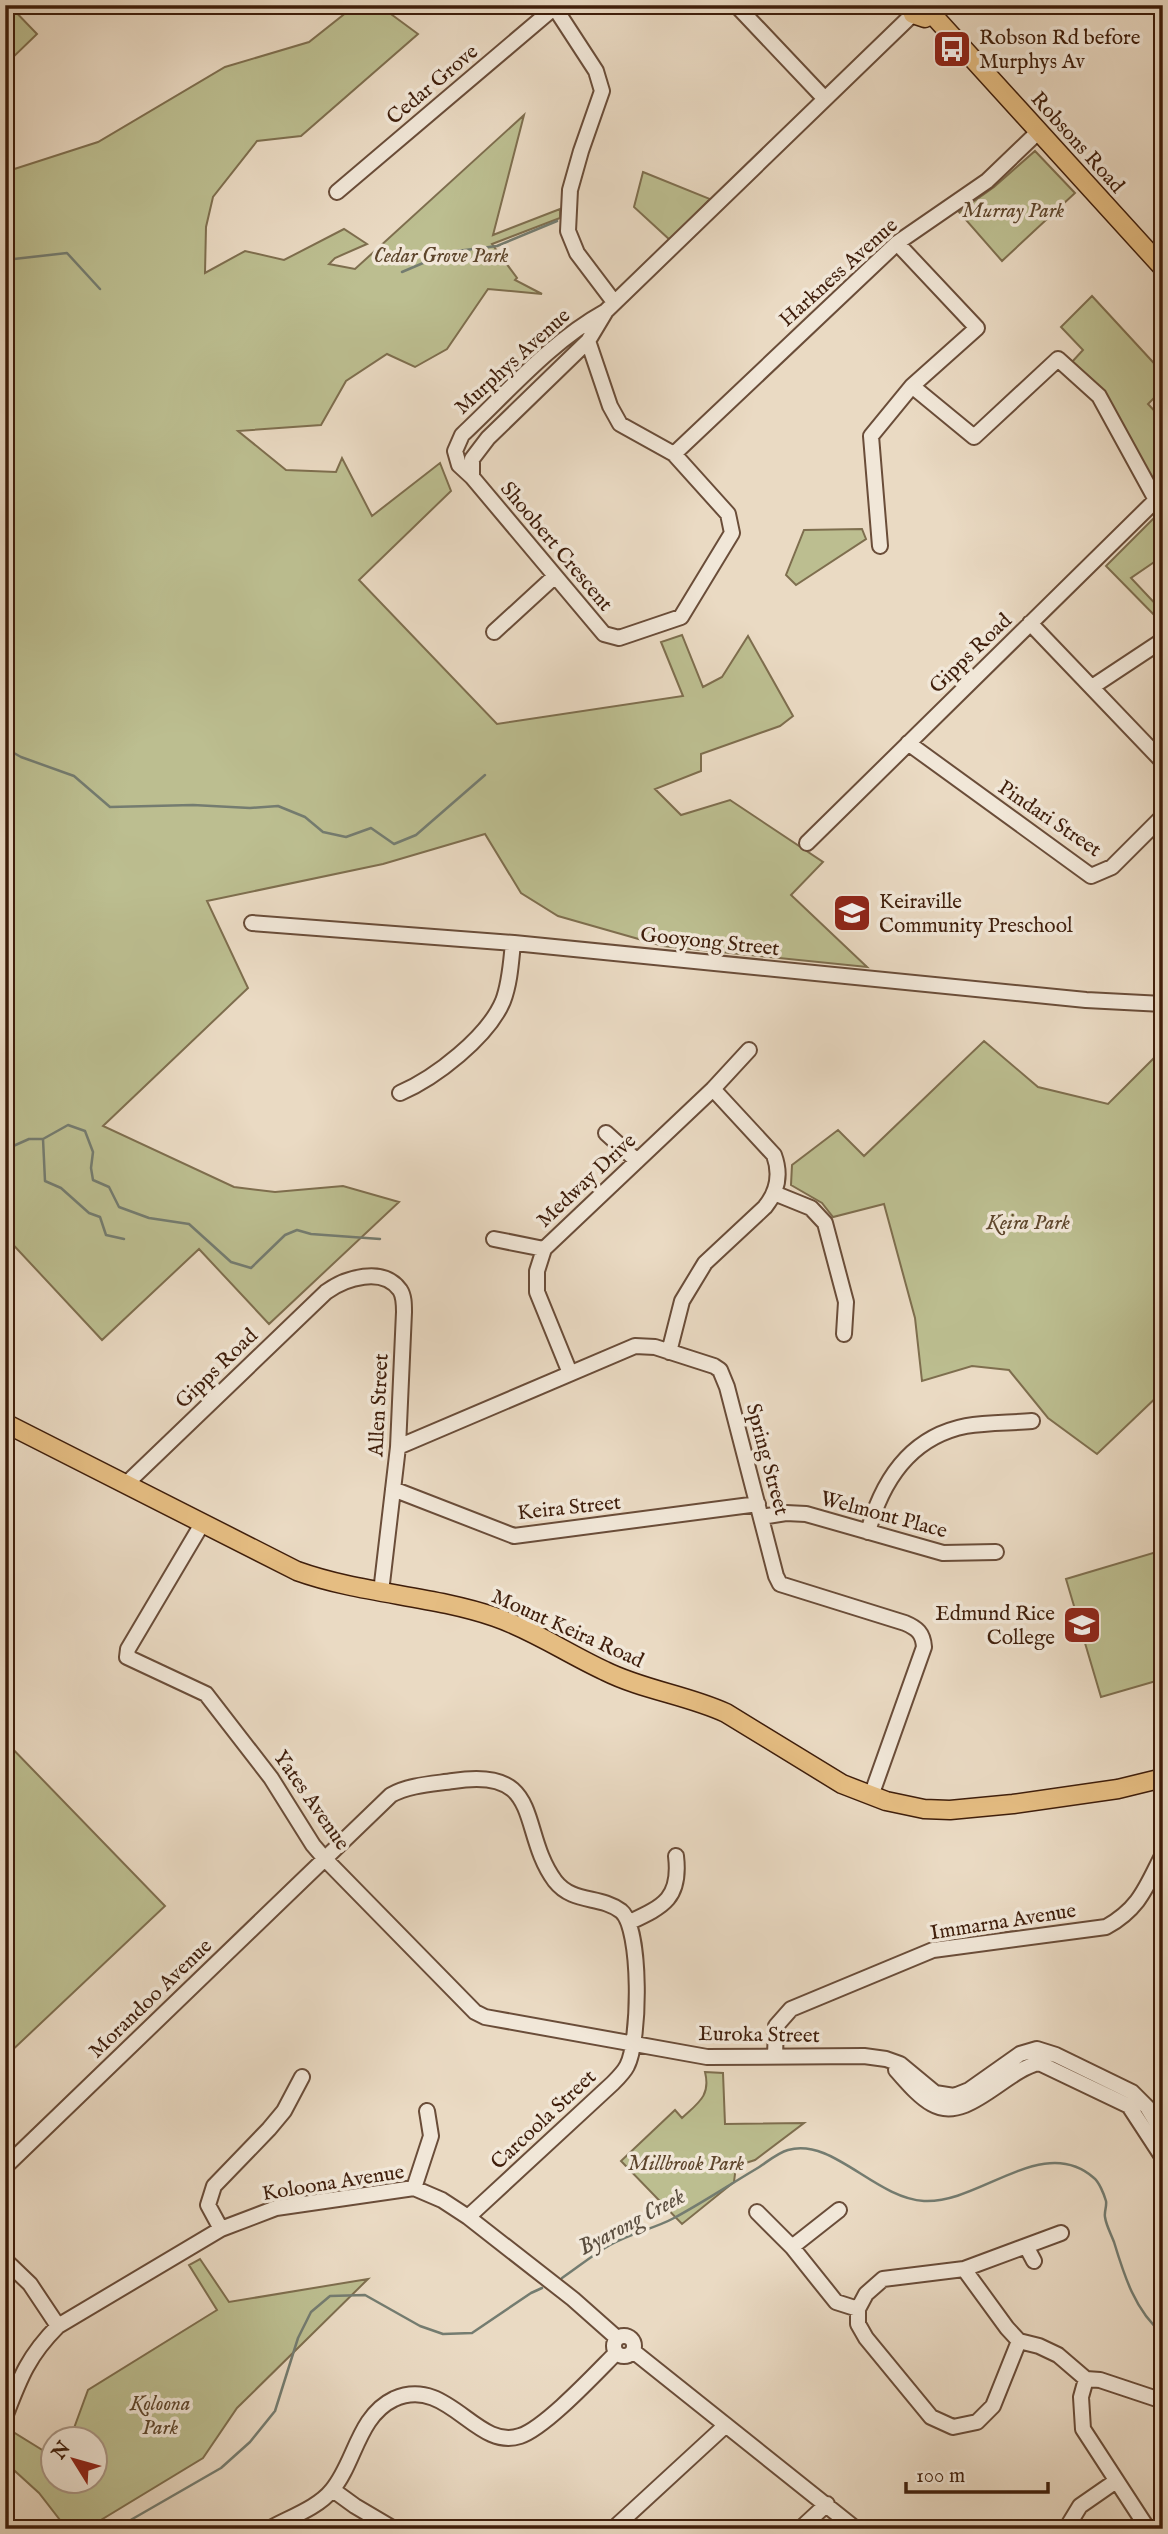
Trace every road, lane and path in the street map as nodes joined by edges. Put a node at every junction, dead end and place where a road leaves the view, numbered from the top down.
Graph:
1 (736, 5) edge
2 (554, 6) edge
3 (923, 10) edge
4 (825, 99) junction
5 (1038, 132) junction
6 (337, 192) dead end
7 (898, 243) junction
8 (1163, 268) edge
9 (610, 306) junction
10 (588, 341) junction
11 (912, 386) junction
12 (674, 454) junction
13 (472, 477) junction
14 (1159, 496) edge
15 (880, 545) dead end
16 (554, 577) junction
17 (1031, 623) junction
18 (494, 632) dead end
19 (1163, 640) edge
20 (1092, 687) junction
21 (908, 743) junction
22 (1163, 762) edge
23 (1163, 816) edge
24 (807, 843) dead end
25 (252, 923) dead end
26 (513, 943) junction
27 (1163, 1004) edge
28 (750, 1050) dead end
29 (713, 1089) junction
30 (400, 1093) dead end
31 (607, 1133) dead end
32 (637, 1161) junction
33 (774, 1193) junction
34 (494, 1238) dead end
35 (544, 1250) junction
36 (336, 1285) joint
37 (844, 1334) dead end
38 (669, 1352) junction
39 (570, 1373) junction
40 (1032, 1421) dead end
41 (5, 1423) edge
42 (397, 1447) junction
43 (126, 1484) junction
44 (393, 1489) junction
45 (760, 1510) junction
46 (202, 1524) junction
47 (869, 1532) junction
48 (996, 1552) dead end
49 (381, 1592) junction
50 (1163, 1778) edge
51 (871, 1796) junction
52 (1163, 1854) edge
53 (676, 1856) dead end
54 (325, 1859) junction
55 (630, 1922) junction
56 (634, 2044) junction
57 (775, 2056) junction
58 (886, 2059) junction
59 (302, 2077) dead end
60 (427, 2111) dead end
61 (1158, 2113) edge
62 (1163, 2133) edge
63 (1163, 2158) edge
64 (5, 2167) edge
65 (414, 2188) junction
66 (839, 2210) dead end
67 (757, 2212) dead end
68 (468, 2217) junction
69 (221, 2229) junction
70 (1061, 2233) dead end
71 (1026, 2246) junction
72 (792, 2247) junction
73 (5, 2260) edge
74 (1034, 2261) dead end
75 (964, 2269) junction
76 (858, 2309) junction
77 (58, 2326) junction
78 (1019, 2341) junction
79 (616, 2346) junction
80 (1086, 2379) junction
81 (1163, 2401) edge
82 (5, 2417) edge
83 (726, 2426) junction
84 (1116, 2481) junction
85 (333, 2490) junction
86 (827, 2504) junction
87 (269, 2529) edge
88 (394, 2529) edge
89 (613, 2529) edge
90 (800, 2529) edge
91 (856, 2529) edge
92 (1066, 2529) edge
93 (1149, 2529) edge

1 - 4 street
2 - 6 street, Cedar Grove
2 - 9 street
3 - 4 street, Murphys Avenue
3 - 5 main road, Robsons Road
4 - 9 street, Murphys Avenue
5 - 7 street, Harkness Avenue
5 - 8 main road, Robsons Road
7 - 11 street
7 - 12 street, Harkness Avenue
9 - 10 street, Murphys Avenue
9 - 13 street, Murphys Avenue
10 - 12 street, Shoobert Crescent
10 - 13 street, Murphys Avenue
11 - 14 street
11 - 15 street
12 - 16 street, Shoobert Crescent
13 - 16 street, Shoobert Crescent
14 - 17 street, Gipps Road
16 - 18 street
17 - 20 street
17 - 21 street, Gipps Road
19 - 20 street
20 - 22 street
21 - 23 street, Pindari Street
21 - 24 street, Gipps Road
25 - 26 street, Gooyong Street
26 - 27 street, Gooyong Street
26 - 30 street
28 - 29 street, Medway Drive
29 - 32 street, Medway Drive
29 - 33 street
31 - 32 street
32 - 35 street, Medway Drive
33 - 37 street
33 - 38 street
34 - 35 street
35 - 39 street, Medway Drive
36 - 42 street, Allen Street
36 - 43 street, Gipps Road
38 - 39 street, Spring Street
38 - 45 street, Spring Street
39 - 42 street, Spring Street
40 - 47 street
41 - 43 main road, Mount Keira Road
42 - 44 street, Allen Street
43 - 46 main road, Mount Keira Road
44 - 45 street, Keira Street
44 - 49 street, Allen Street
45 - 47 street, Welmont Place
45 - 51 street, Spring Street
46 - 49 main road, Mount Keira Road
46 - 54 street, Yates Avenue
47 - 48 street, Welmont Place
49 - 51 main road, Mount Keira Road
50 - 51 main road, Mount Keira Road
52 - 57 street, Immarna Avenue
53 - 55 street
54 - 55 street, Morandoo Avenue
54 - 56 street, Yates Avenue
54 - 64 street, Morandoo Avenue
55 - 56 street, Carcoola Street
56 - 57 street, Euroka Street
56 - 68 street, Carcoola Street
57 - 58 street, Euroka Street
58 - 61 street, Euroka Street
58 - 63 street
59 - 69 street
60 - 65 street
61 - 62 street, Euroka Street
65 - 68 street, Koloona Avenue
65 - 69 street, Koloona Avenue
66 - 72 street
67 - 72 street
68 - 79 street, Koloona Avenue
69 - 77 street, Koloona Avenue
70 - 71 street
71 - 74 street
71 - 75 street
72 - 76 street
73 - 77 street
75 - 76 street
75 - 78 street
76 - 78 street
77 - 82 street, Koloona Avenue
78 - 80 street
79 - 83 street
79 - 85 street
80 - 81 street
80 - 84 street
83 - 86 street
83 - 89 street
84 - 92 street
84 - 93 street
85 - 87 street
85 - 88 street
86 - 90 street
86 - 91 street

